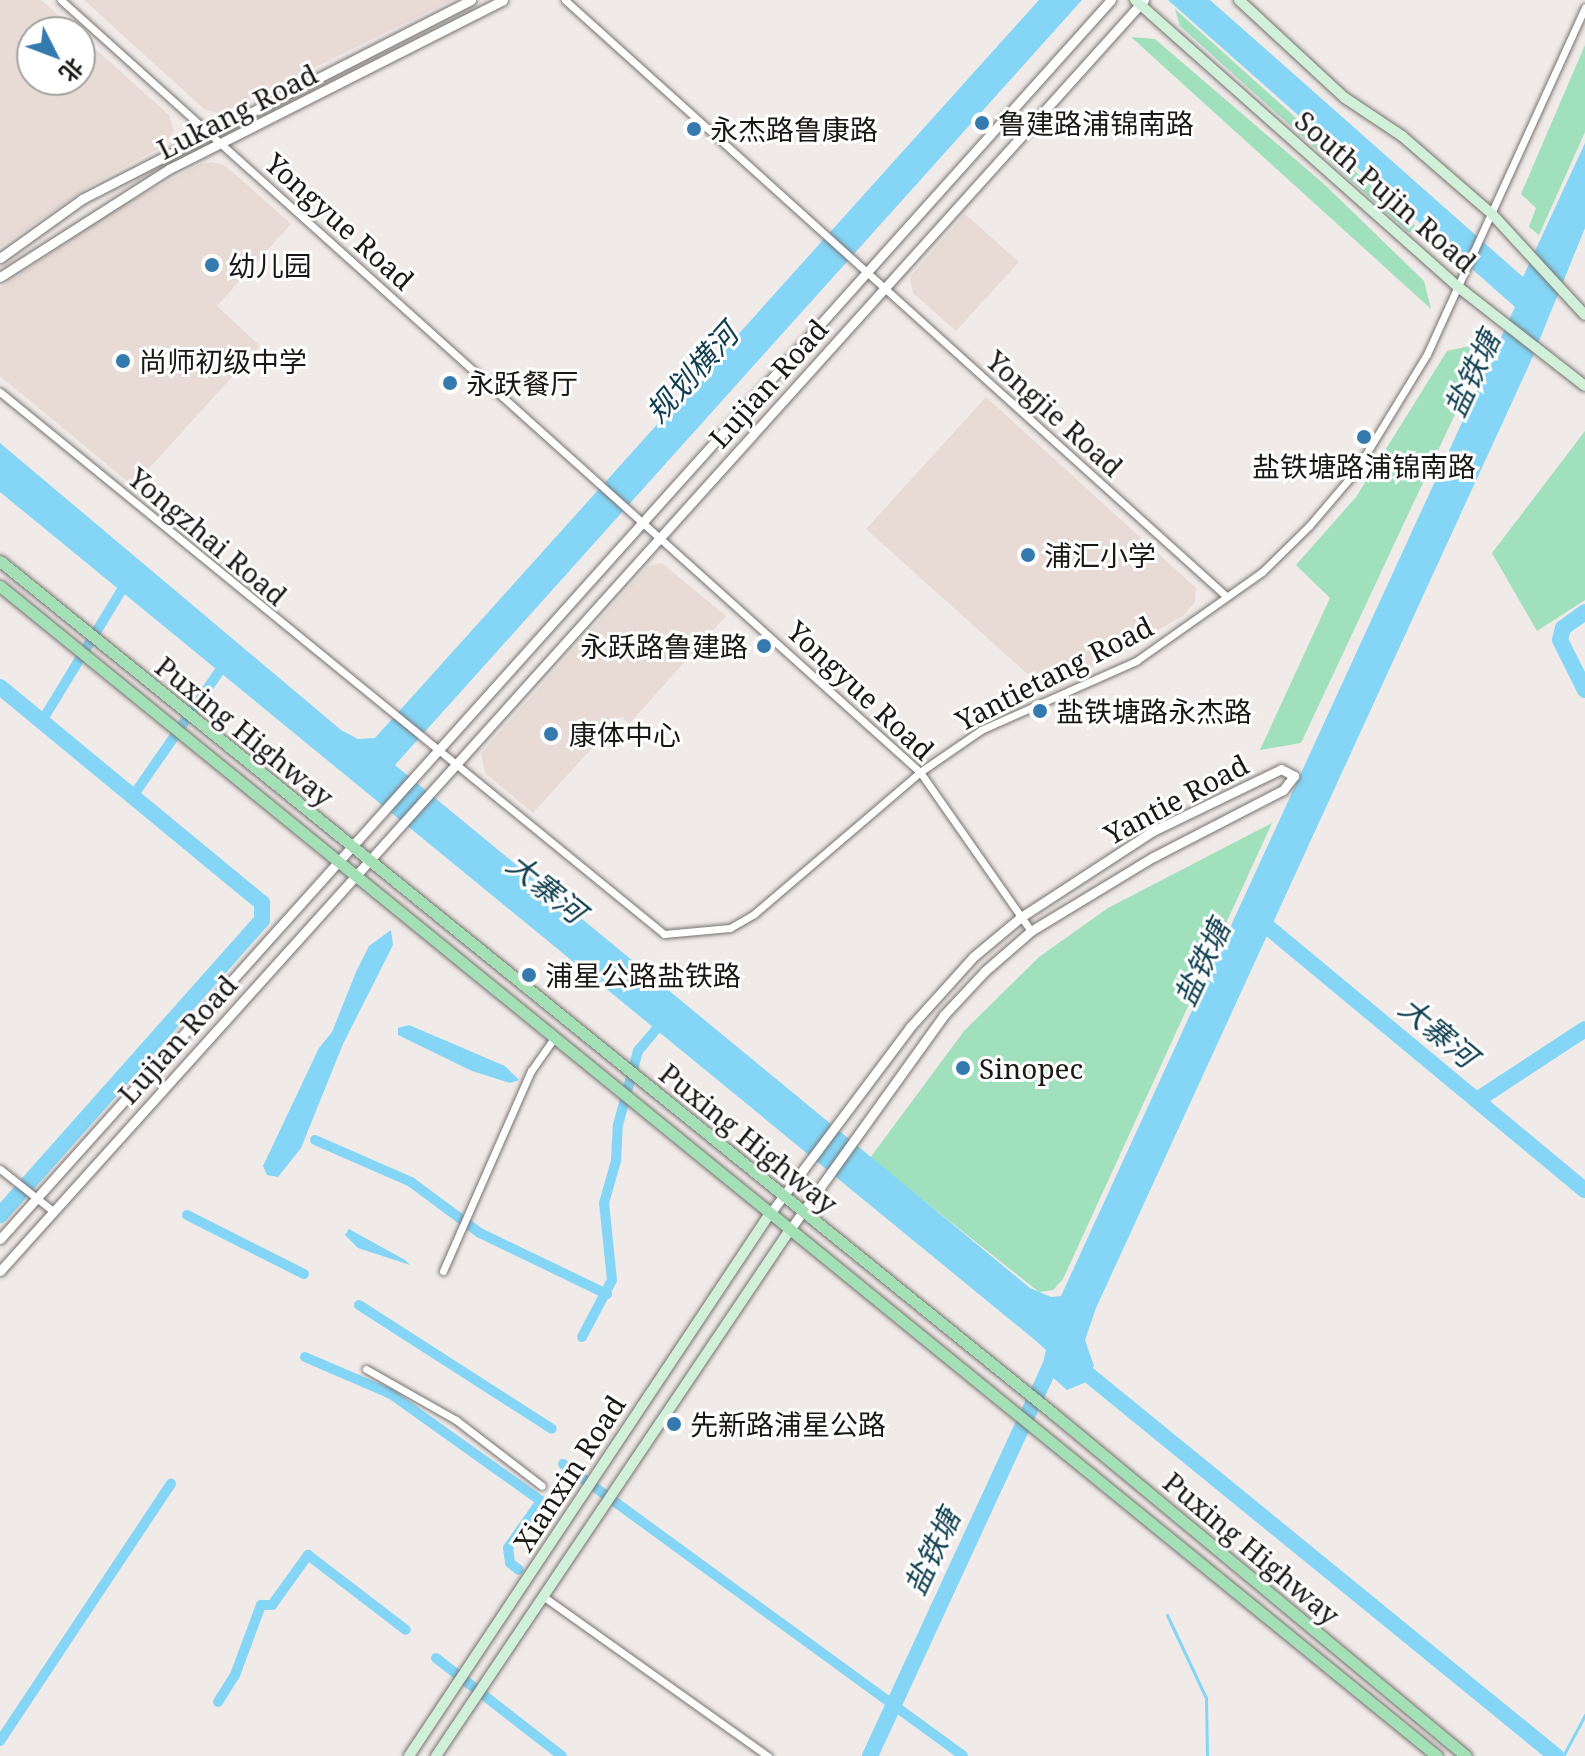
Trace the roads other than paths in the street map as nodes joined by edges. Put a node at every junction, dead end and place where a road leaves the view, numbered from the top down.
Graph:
1 (61, 0) edge
2 (471, 0) edge
3 (503, 0) edge
4 (565, 0) edge
5 (1239, 0) edge
6 (1110, 1) edge
7 (1139, 2) edge
8 (1585, 7) edge
9 (209, 133) junction
10 (223, 145) junction
11 (1492, 214) junction
12 (0, 258) edge
13 (866, 272) junction
14 (0, 277) edge
15 (1457, 286) junction
16 (883, 288) junction
17 (1585, 315) edge
18 (1585, 386) edge
19 (0, 392) edge
20 (641, 522) junction
21 (658, 538) junction
22 (0, 561) edge
23 (0, 586) edge
24 (1227, 597) junction
25 (435, 751) junction
26 (453, 765) junction
27 (920, 772) junction
28 (350, 846) junction
29 (367, 860) junction
30 (335, 863) junction
31 (352, 876) junction
32 (1021, 917) junction
33 (1031, 931) junction
34 (553, 1040) junction
35 (0, 1169) edge
36 (783, 1196) junction
37 (37, 1198) junction
38 (53, 1211) junction
39 (803, 1212) junction
40 (769, 1215) junction
41 (789, 1231) junction
42 (0, 1239) edge
43 (0, 1271) edge
44 (443, 1271) dead end
45 (366, 1369) dead end
46 (542, 1486) dead end
47 (544, 1597) junction
48 (409, 1756) edge
49 (436, 1756) edge
50 (768, 1756) edge
51 (1437, 1756) edge
52 (1466, 1756) edge

1 - 9 street, Yongyue Road
2 - 9 street, Lukang Road
3 - 10 street, Lukang Road
4 - 13 street, Yongjie Road
5 - 11 main road, South Pujin Road
6 - 13 street, Lujian Road
7 - 15 main road, South Pujin Road
7 - 16 street, Lujian Road
8 - 11 street
9 - 10 street, Yongyue Road
9 - 12 street, Lukang Road
10 - 14 street, Lukang Road
10 - 20 street, Yongyue Road
11 - 15 street, Yantietang Road
11 - 17 main road, South Pujin Road
13 - 16 street, Yongjie Road
13 - 20 street, Lujian Road
15 - 18 main road, South Pujin Road
15 - 24 street, Yantietang Road
16 - 21 street, Lujian Road
16 - 24 street, Yongjie Road
19 - 25 street, Yongzhai Road
20 - 21 street, Yongyue Road
20 - 25 street, Lujian Road
21 - 26 street, Lujian Road
21 - 27 street, Yongyue Road
22 - 28 main road, Puxing Highway
23 - 30 main road, Puxing Highway
24 - 27 street, Yantietang Road
25 - 26 street
25 - 28 street, Lujian Road
26 - 27 street, Yantietang Road
26 - 29 street, Lujian Road
27 - 32 street, Yongyue Road
28 - 29 main road, Puxing Highway
28 - 30 street, Lujian Road
29 - 31 street, Lujian Road
29 - 36 main road, Puxing Highway
30 - 31 main road, Puxing Highway
30 - 37 street, Lujian Road
31 - 34 main road, Puxing Highway
31 - 38 street, Lujian Road
32 - 33 street, Yongyue Road
32 - 33 street, Yantie Road
32 - 36 street, Yantie Road
33 - 39 street, Yantie Road
34 - 40 main road, Puxing Highway
34 - 44 street
35 - 37 street
36 - 39 main road, Puxing Highway
36 - 40 street, Yantie Road
37 - 38 street
37 - 42 street, Lujian Road
38 - 43 street, Lujian Road
39 - 41 street, Yantie Road
39 - 52 main road, Puxing Highway
40 - 41 main road, Puxing Highway
40 - 48 main road, Xianxin Road
41 - 47 main road, Xianxin Road
41 - 51 main road, Puxing Highway
45 - 46 street
47 - 49 main road, Xianxin Road
47 - 50 street

